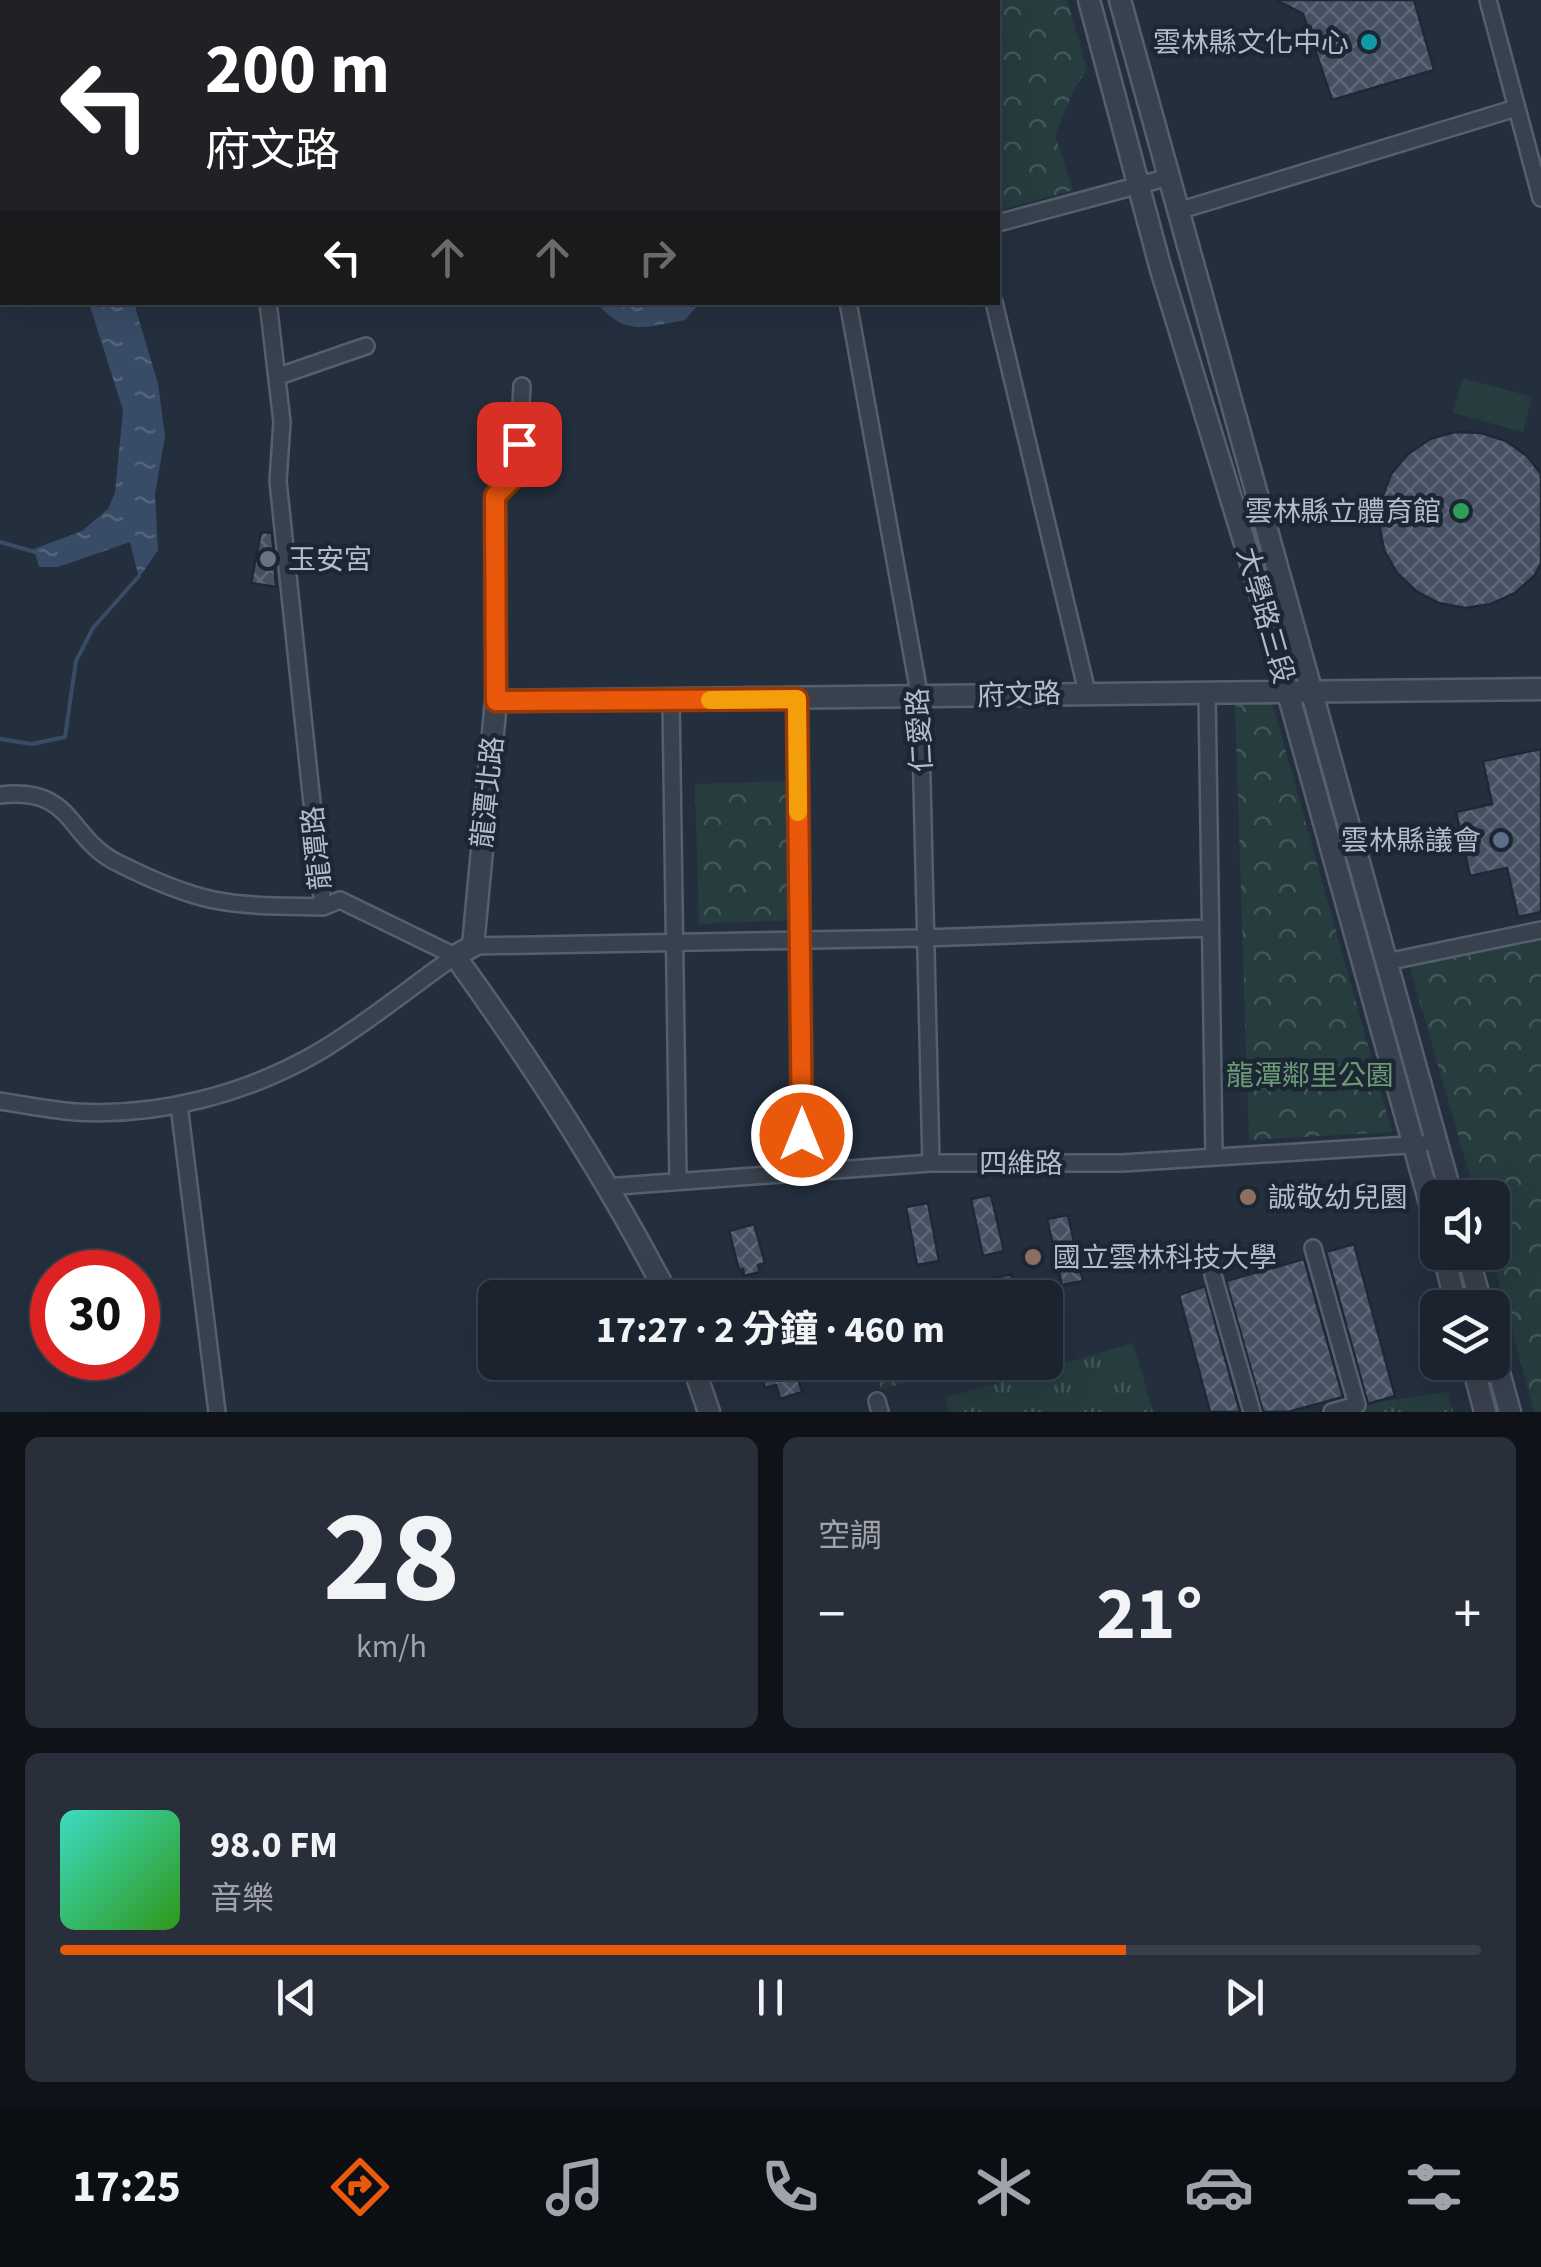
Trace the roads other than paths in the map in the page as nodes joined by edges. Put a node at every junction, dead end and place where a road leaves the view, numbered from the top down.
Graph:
1 (1089, 0) edge
2 (1120, 0) edge
3 (1488, 0) edge
4 (1516, 108) junction
5 (1169, 178) junction
6 (1137, 186) junction
7 (1541, 198) edge
8 (1178, 211) junction
9 (1000, 222) edge
10 (268, 305) edge
11 (849, 305) edge
12 (995, 305) edge
13 (366, 346) dead end
14 (278, 376) junction
15 (522, 386) dead end
16 (1314, 690) junction
17 (1541, 690) edge
18 (1288, 691) junction
19 (1087, 692) junction
20 (1208, 693) junction
21 (920, 698) junction
22 (797, 699) junction
23 (671, 700) junction
24 (496, 701) junction
25 (0, 795) edge
26 (323, 907) junction
27 (1210, 928) junction
28 (1541, 930) edge
29 (924, 938) junction
30 (800, 939) junction
31 (674, 942) junction
32 (464, 951) junction
33 (1386, 962) junction
34 (0, 1102) edge
35 (179, 1105) junction
36 (1436, 1139) junction
37 (1415, 1147) junction
38 (1214, 1155) junction
39 (931, 1164) junction
40 (802, 1174) junction
41 (678, 1180) junction
42 (1424, 1180) edge
43 (1447, 1180) edge
44 (605, 1187) junction
45 (1313, 1248) dead end
46 (1213, 1275) dead end
47 (658, 1280) edge
48 (698, 1380) edge
49 (1477, 1380) edge
50 (1501, 1380) edge
51 (217, 1412) edge
52 (709, 1412) edge
53 (1252, 1412) edge
54 (1332, 1412) edge
55 (1485, 1412) edge
56 (1510, 1412) edge

1 - 6 street, 大學路三段
2 - 5 street, 大學路三段
3 - 4 street
4 - 7 street
4 - 8 street
5 - 6 street
5 - 8 street, 大學路三段
6 - 9 street
6 - 18 street, 大學路三段
8 - 16 street, 大學路三段
10 - 14 street, 龍潭路
11 - 21 street, 仁愛路
12 - 19 street
13 - 14 street
14 - 26 street, 龍潭路
15 - 24 street, 龍潭北路
16 - 17 street, 府文路
16 - 18 street, 府文路
16 - 33 street, 大學路三段
18 - 20 street, 府文路
18 - 37 street, 大學路三段
19 - 20 street, 府文路
19 - 21 street, 府文路
20 - 27 street
21 - 22 street, 府文路
21 - 29 street, 仁愛路
22 - 23 street, 府文路
22 - 30 street
23 - 24 street, 府文路
23 - 31 street
24 - 32 street, 龍潭北路
25 - 26 street
26 - 32 street, 龍潭路
27 - 29 street
27 - 38 street
28 - 33 street
29 - 30 street
29 - 39 street, 仁愛路
30 - 31 street
30 - 40 street
31 - 32 street
31 - 41 street
32 - 35 street
32 - 44 street, 龍潭路
33 - 36 street, 大學路三段
34 - 35 street
35 - 51 street
36 - 37 street, 四維路
36 - 43 street, 大學路三段
37 - 38 street, 四維路
37 - 42 street, 大學路三段
38 - 39 street, 四維路
39 - 40 street, 四維路
40 - 41 street, 四維路
41 - 44 street, 四維路
44 - 47 street, 龍潭路
45 - 54 street
46 - 53 street
48 - 52 street
49 - 55 street
50 - 56 street

